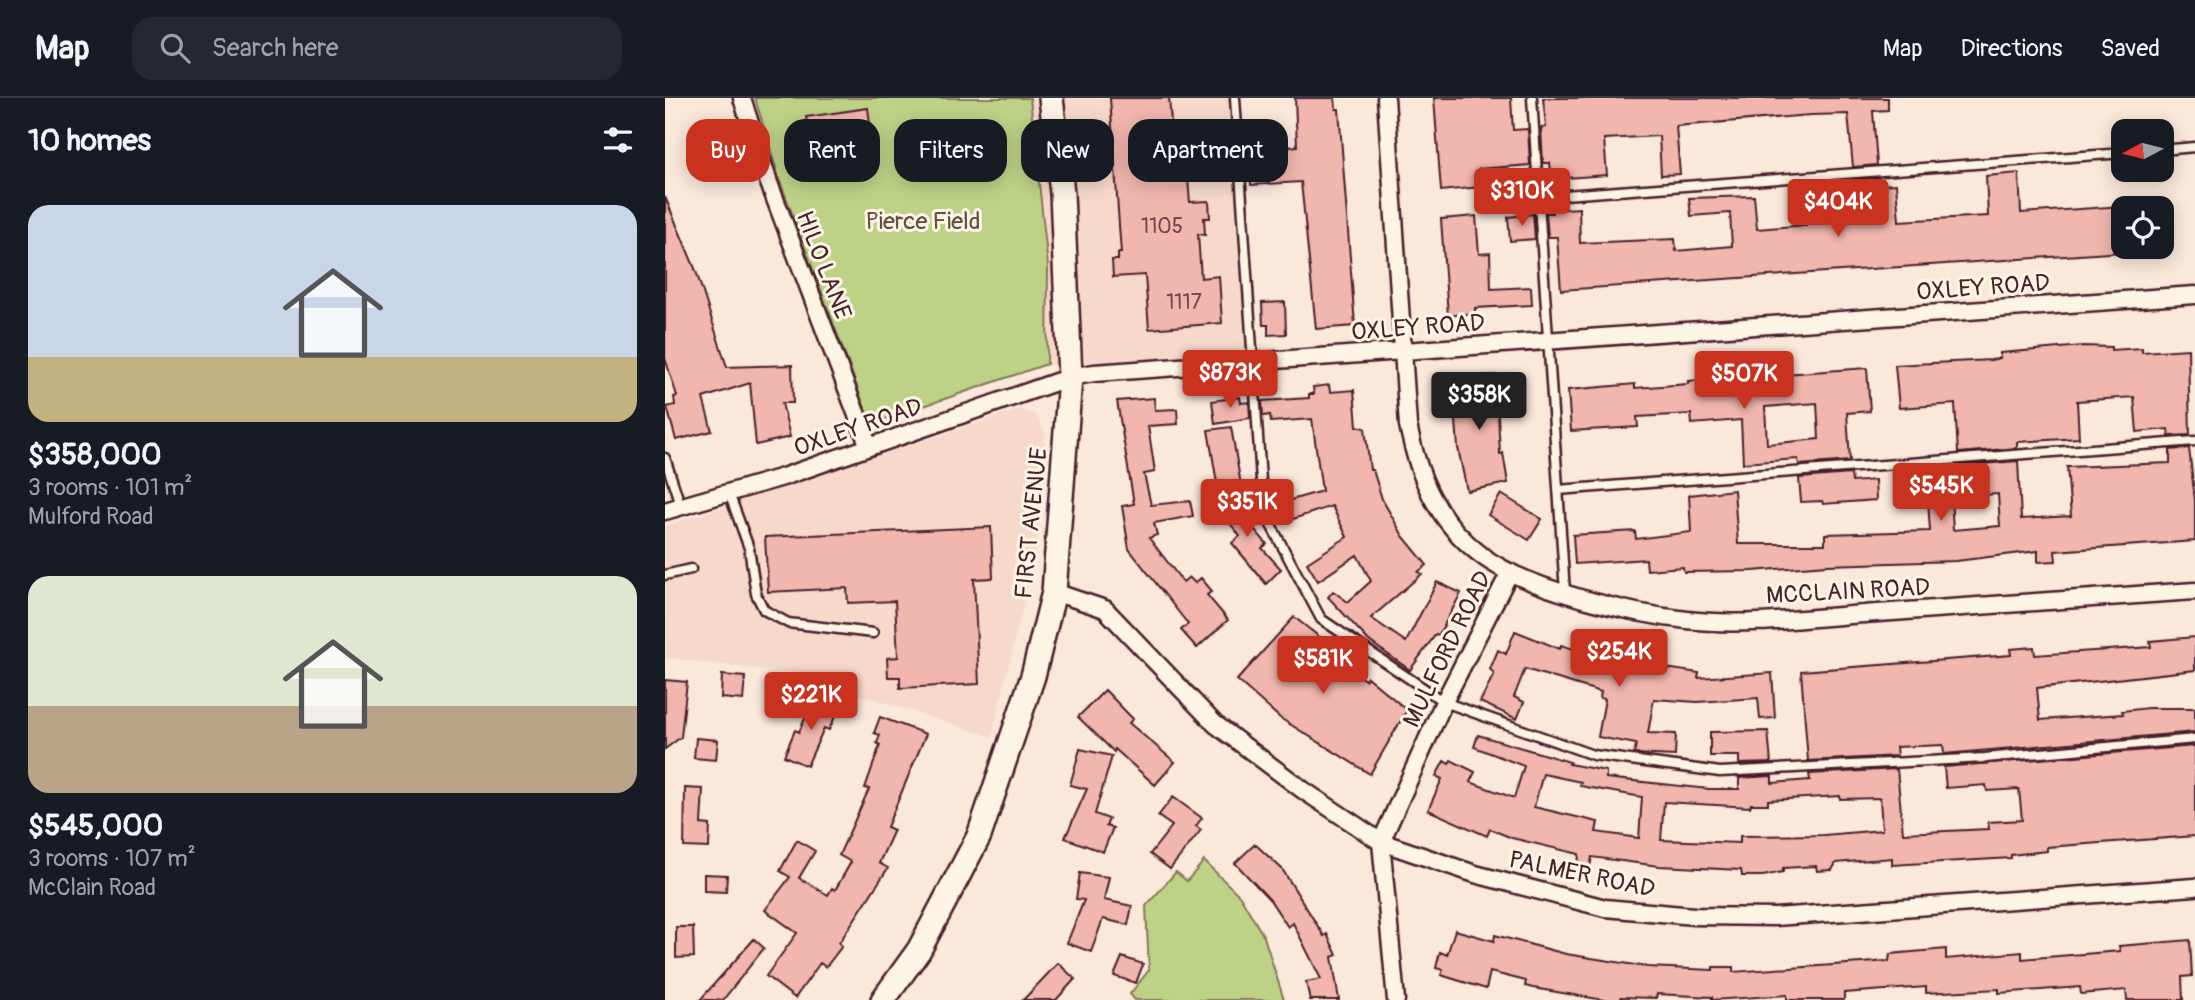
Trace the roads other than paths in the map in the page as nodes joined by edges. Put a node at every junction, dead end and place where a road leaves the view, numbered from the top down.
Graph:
1 (743, 98) edge
2 (1051, 98) edge
3 (1235, 98) edge
4 (1386, 98) edge
5 (1532, 98) edge
6 (2195, 147) edge
7 (2174, 149) edge
8 (2111, 154) edge
9 (1538, 197) junction
10 (2195, 295) edge
11 (1548, 341) junction
12 (1403, 351) junction
13 (1252, 362) junction
14 (1070, 377) junction
15 (2195, 441) edge
16 (869, 447) junction
17 (665, 458) edge
18 (1558, 490) junction
19 (729, 493) junction
20 (673, 509) edge
21 (691, 569) dead end
22 (1510, 572) junction
23 (665, 575) edge
24 (2195, 591) edge
25 (1054, 592) junction
26 (1565, 592) junction
27 (873, 633) dead end
28 (1444, 702) junction
29 (2195, 739) edge
30 (1381, 842) junction
31 (2195, 887) edge
32 (883, 1000) edge
33 (1396, 1000) edge

1 - 16 street, HILO LANE
2 - 14 street, FIRST AVENUE
3 - 13 lane
4 - 12 street, MULFORD ROAD
5 - 9 lane
6 - 7 lane
8 - 9 lane
9 - 11 lane
10 - 11 street, OXLEY ROAD
11 - 12 street, OXLEY ROAD
11 - 18 lane
12 - 13 street, OXLEY ROAD
12 - 22 street, MULFORD ROAD
13 - 14 street, OXLEY ROAD
13 - 28 lane
14 - 16 street, OXLEY ROAD
14 - 25 street, FIRST AVENUE
15 - 18 lane
16 - 19 street, OXLEY ROAD
17 - 20 lane
18 - 26 lane
19 - 20 street, OXLEY ROAD
19 - 27 lane
21 - 23 lane
22 - 26 street, MCCLAIN ROAD
22 - 28 street, MULFORD ROAD
24 - 26 street, MCCLAIN ROAD
25 - 30 street, PALMER ROAD
25 - 32 street, FIRST AVENUE
28 - 29 lane
28 - 30 street, MULFORD ROAD
30 - 31 street, PALMER ROAD
30 - 33 street, MULFORD ROAD

